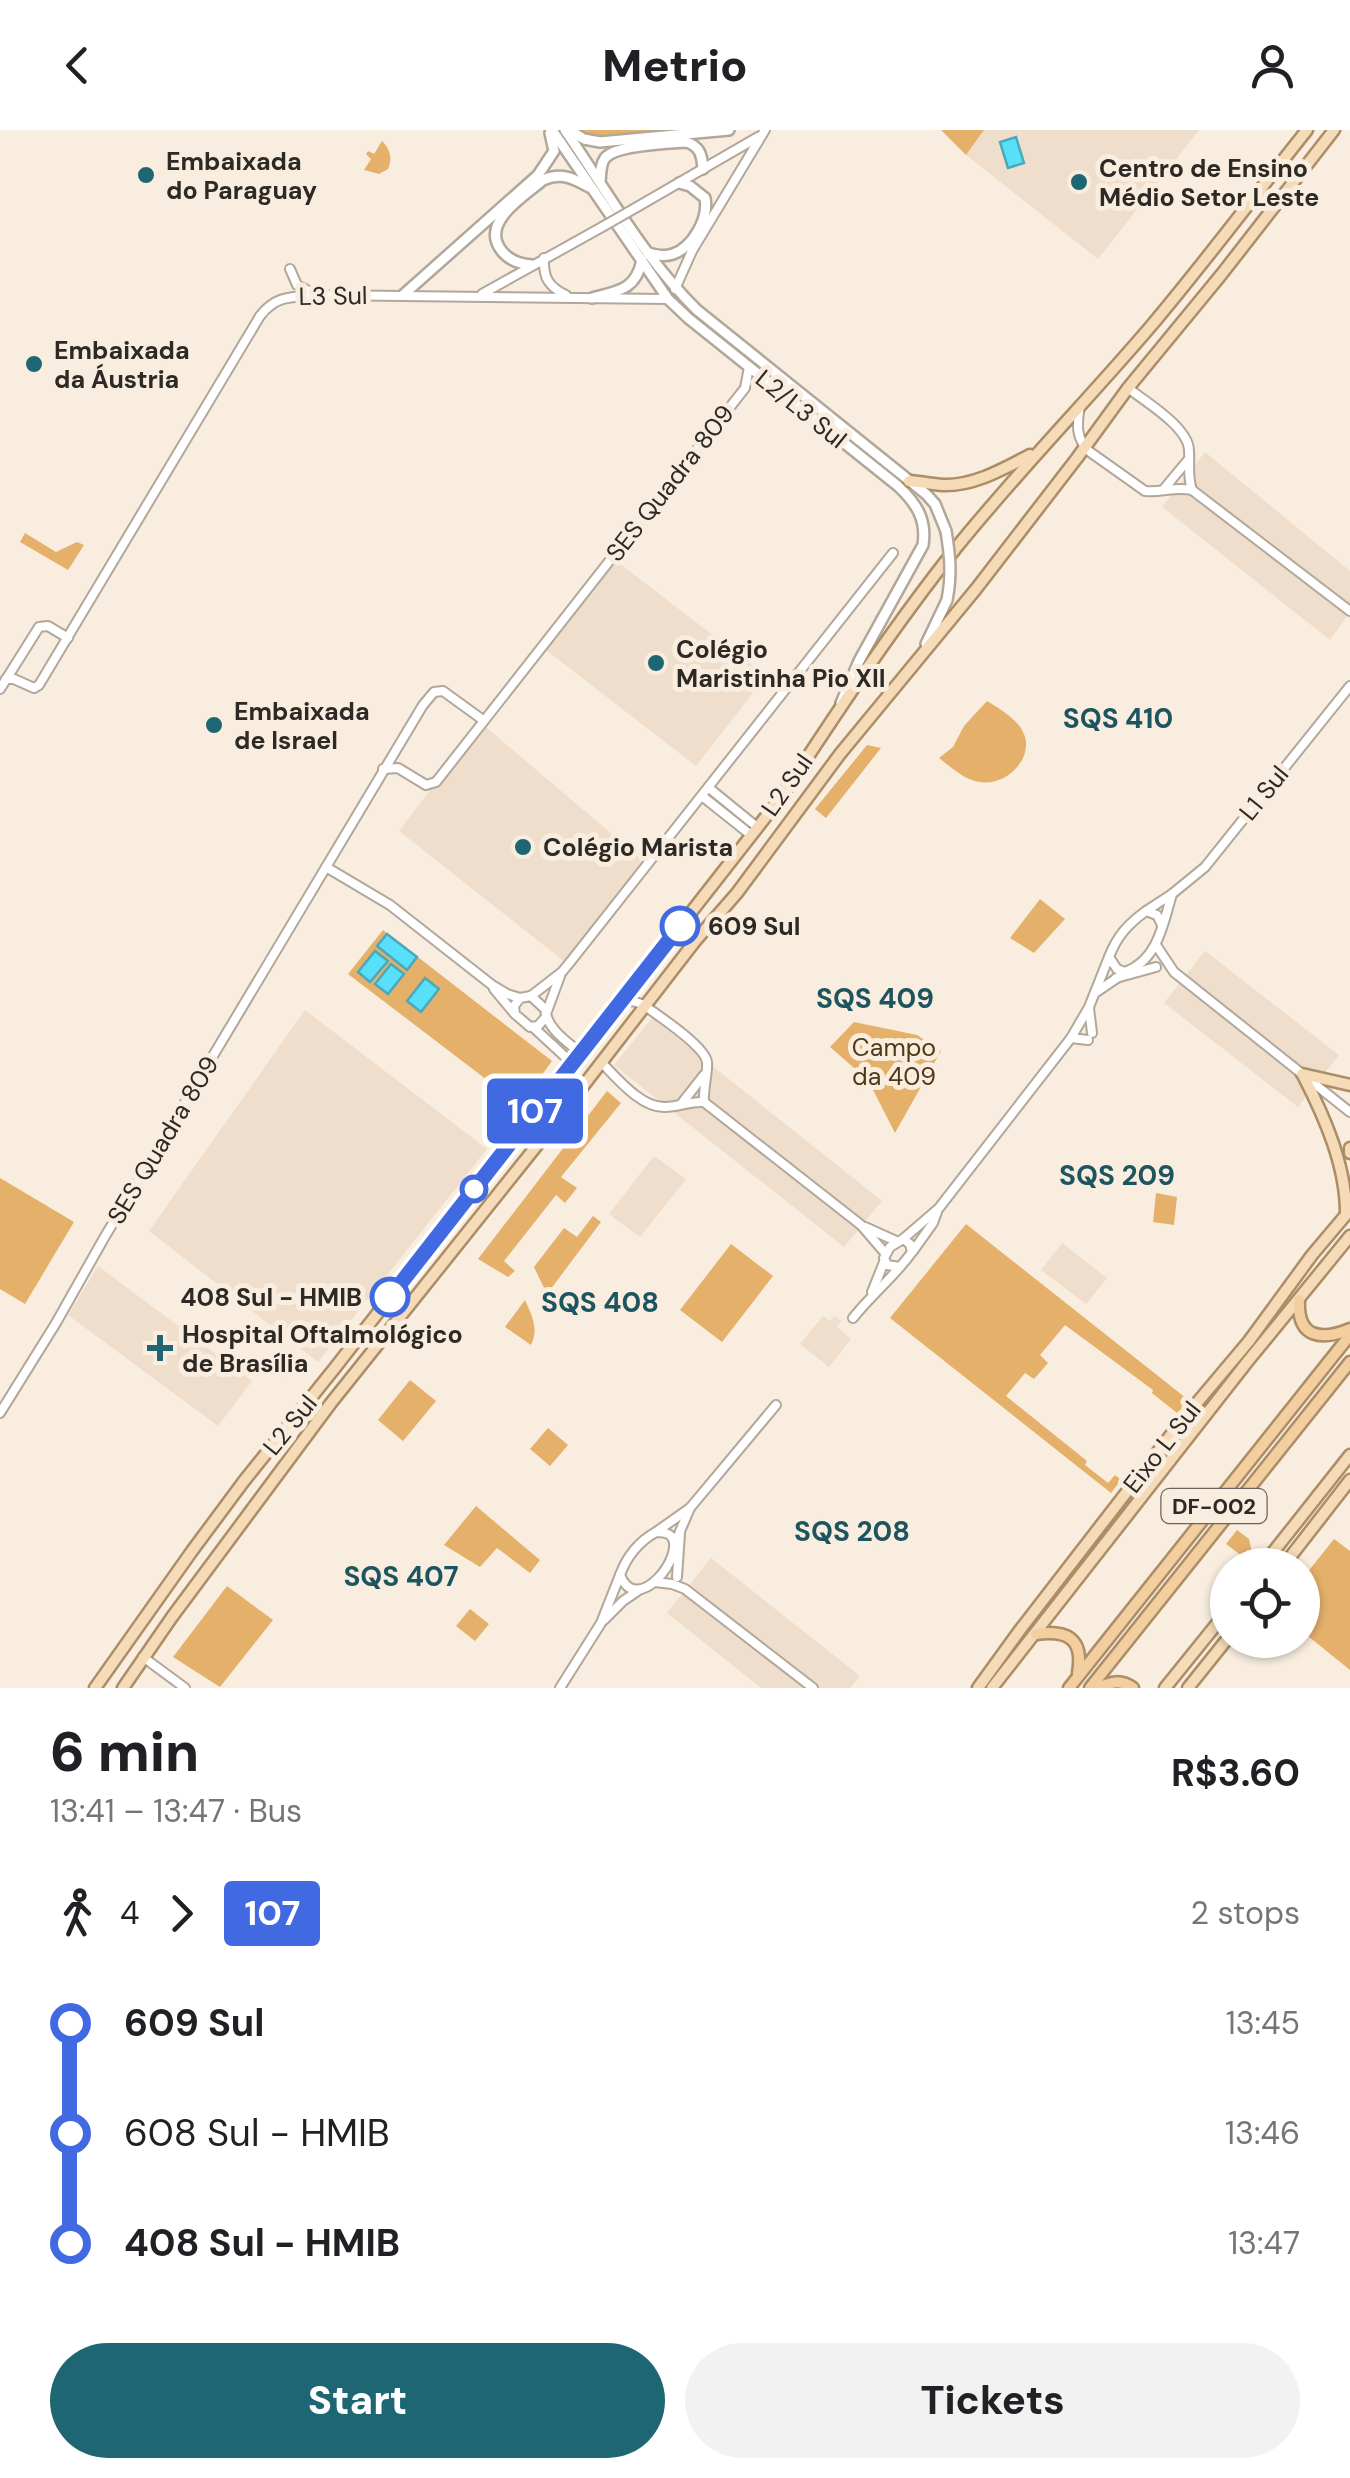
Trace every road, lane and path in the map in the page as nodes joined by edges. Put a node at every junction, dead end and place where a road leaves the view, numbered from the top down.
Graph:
1 (551, 130) edge
2 (567, 130) edge
3 (729, 130) edge
4 (1307, 130) edge
5 (1334, 130) edge
6 (764, 132) edge
7 (703, 168) junction
8 (679, 182) junction
9 (596, 185) junction
10 (645, 256) junction
11 (544, 258) junction
12 (532, 265) junction
13 (290, 268) dead end
14 (675, 288) junction
15 (317, 294) junction
16 (403, 296) junction
17 (478, 296) junction
18 (570, 297) junction
19 (592, 298) junction
20 (668, 299) junction
21 (1167, 307) junction
22 (1181, 324) junction
23 (1149, 328) junction
24 (1166, 342) junction
25 (749, 367) junction
26 (765, 380) junction
27 (746, 388) junction
28 (1128, 388) junction
29 (1080, 406) junction
30 (1084, 447) junction
31 (1035, 453) junction
32 (1188, 460) junction
33 (910, 481) junction
34 (1162, 490) junction
35 (1192, 490) junction
36 (893, 553) dead end
37 (1350, 611) edge
38 (68, 638) junction
39 (914, 663) junction
40 (10, 677) junction
41 (1350, 686) edge
42 (0, 690) edge
43 (838, 710) junction
44 (484, 720) junction
45 (394, 751) junction
46 (398, 768) junction
47 (383, 769) junction
48 (706, 792) junction
49 (754, 831) junction
50 (326, 867) junction
51 (1172, 894) junction
52 (1146, 911) junction
53 (1162, 925) junction
54 (680, 926) junction
55 (696, 940) junction
56 (1156, 945) junction
57 (1109, 957) junction
58 (1140, 964) junction
59 (1156, 967) junction
60 (562, 972) junction
61 (1125, 972) junction
62 (1174, 972) junction
63 (1116, 978) junction
64 (492, 985) junction
65 (1095, 993) junction
66 (531, 996) junction
67 (520, 998) junction
68 (620, 1003) junction
69 (644, 1005) junction
70 (1088, 1008) junction
71 (515, 1014) junction
72 (546, 1016) junction
73 (534, 1028) junction
74 (1072, 1038) junction
75 (582, 1054) junction
76 (601, 1062) junction
77 (574, 1064) junction
78 (706, 1072) junction
79 (1303, 1075) junction
80 (1350, 1084) edge
81 (544, 1100) junction
82 (704, 1102) junction
83 (682, 1103) junction
84 (563, 1112) junction
85 (1350, 1112) edge
86 (530, 1117) junction
87 (546, 1134) junction
88 (939, 1208) junction
89 (1348, 1212) edge
90 (446, 1224) junction
91 (861, 1225) junction
92 (466, 1232) junction
93 (1350, 1236) edge
94 (434, 1240) junction
95 (899, 1240) junction
96 (450, 1252) junction
97 (912, 1252) junction
98 (885, 1257) junction
99 (900, 1267) junction
100 (870, 1296) junction
101 (1299, 1300) junction
102 (853, 1318) dead end
103 (1350, 1332) edge
104 (1350, 1362) edge
105 (330, 1375) junction
106 (345, 1385) junction
107 (316, 1392) junction
108 (331, 1402) junction
109 (776, 1405) dead end
110 (0, 1413) edge
111 (1350, 1456) edge
112 (1350, 1480) edge
113 (690, 1508) junction
114 (656, 1532) junction
115 (680, 1533) junction
116 (674, 1546) junction
117 (1277, 1548) edge
118 (1297, 1548) edge
119 (669, 1563) junction
120 (620, 1575) junction
121 (674, 1580) junction
122 (170, 1582) junction
123 (655, 1582) junction
124 (640, 1590) junction
125 (191, 1592) junction
126 (158, 1601) junction
127 (623, 1601) junction
128 (172, 1617) junction
129 (601, 1624) junction
130 (1210, 1633) edge
131 (1036, 1634) junction
132 (143, 1656) junction
133 (1212, 1658) edge
134 (1078, 1678) junction
135 (95, 1688) edge
136 (122, 1688) edge
137 (184, 1688) edge
138 (560, 1688) edge
139 (812, 1688) edge
140 (978, 1688) edge
141 (992, 1688) edge
142 (1069, 1688) edge
143 (1094, 1688) edge
144 (1133, 1688) edge
145 (1166, 1688) edge
146 (1188, 1688) edge

1 - 9 main road, L2/L3 Sul
1 - 16 main road
2 - 3 main road
2 - 9 main road, L2/L3 Sul
4 - 21 main road, L2 Sul
5 - 22 main road, L2 Sul
6 - 7 street
6 - 14 street
7 - 8 street
7 - 9 main road
8 - 10 main road
8 - 11 street, bridge
9 - 10 main road, L2/L3 Sul
9 - 12 main road
10 - 14 main road, L2/L3 Sul
10 - 19 main road
10 - 20 main road, L2/L3 Sul
11 - 12 street
11 - 18 street
12 - 17 street
13 - 15 street
14 - 33 main road, L2/L3 Sul
15 - 16 street, L3 Sul
15 - 38 street, L3 Sul
16 - 17 street, L3 Sul
17 - 18 street, L3 Sul
18 - 19 street, L3 Sul
19 - 20 street, L3 Sul
20 - 25 main road, L2/L3 Sul
21 - 22 main road
21 - 23 main road, L2 Sul
22 - 24 main road, L2 Sul
23 - 24 main road
23 - 29 main road, L2 Sul
24 - 28 main road, L2 Sul
25 - 26 main road, L2/L3 Sul
25 - 27 street, SES Quadra 809
26 - 27 street, SES Quadra 809
26 - 43 main road, L2/L3 Sul
27 - 44 street, SES Quadra 809
28 - 30 main road, L2 Sul
28 - 32 street
29 - 30 street
29 - 31 main road, L2 Sul
30 - 34 street
30 - 39 main road, L2 Sul
31 - 33 main road
31 - 43 main road, L2 Sul
32 - 34 street
32 - 35 street
33 - 39 main road, L2/L3 Sul, bridge
34 - 35 street
35 - 37 street
36 - 48 street
38 - 40 street, L3 Sul
38 - 40 street
39 - 55 main road, L2 Sul
40 - 42 street
41 - 51 street, L1 Sul
43 - 49 main road, L2 Sul
44 - 45 street, SES Quadra 809
44 - 46 street, SES Quadra 809
45 - 46 street
45 - 47 street, SES Quadra 809
46 - 47 street, SES Quadra 809
47 - 50 street, SES Quadra 809
48 - 49 street
48 - 60 street
49 - 54 main road, L2 Sul
50 - 64 street
50 - 110 street, SES Quadra 809
51 - 52 street, L1 Sul
51 - 53 street
52 - 53 street
52 - 57 street, L1 Sul
53 - 56 street
54 - 55 main road
54 - 68 main road, L2 Sul
55 - 69 main road, L2 Sul
56 - 58 street
56 - 62 street
57 - 61 street
57 - 65 street
58 - 59 street
58 - 61 street
59 - 62 street
59 - 63 street
60 - 66 street
60 - 72 street
61 - 63 street
62 - 79 street
63 - 65 street
64 - 67 street
64 - 71 street
65 - 70 street
66 - 67 street
66 - 72 street
67 - 71 street
68 - 69 street
68 - 75 main road, L2 Sul
69 - 76 main road, L2 Sul
69 - 78 street
70 - 74 street
70 - 74 street
71 - 73 street
72 - 73 street
72 - 75 street
73 - 77 street
74 - 88 street
75 - 77 main road, L2 Sul
76 - 83 street
76 - 84 main road, L2 Sul
77 - 81 main road, L2 Sul
78 - 82 street
78 - 83 street
79 - 80 main road
79 - 85 street
79 - 89 main road
81 - 84 main road
81 - 86 main road, L2 Sul
82 - 83 street
82 - 91 street
84 - 87 main road, L2 Sul
86 - 87 main road
86 - 90 main road, L2 Sul
87 - 92 main road, L2 Sul
88 - 95 street
88 - 97 street
89 - 140 main road, Eixo L Sul
90 - 92 main road
90 - 94 main road, L2 Sul
91 - 95 street
91 - 98 street
92 - 96 main road, L2 Sul
93 - 101 main road, Eixo L Sul
94 - 96 main road
94 - 105 main road, L2 Sul
95 - 97 street
95 - 98 street
96 - 106 main road, L2 Sul
97 - 99 street
98 - 99 street
98 - 100 street
99 - 100 street
100 - 102 street
101 - 103 highway
101 - 131 main road, Eixo L Sul
103 - 134 highway, DF-002
104 - 143 highway, DF-002
105 - 106 main road
105 - 107 main road, L2 Sul
106 - 108 main road, L2 Sul
107 - 108 main road
107 - 122 main road, L2 Sul
108 - 125 main road, L2 Sul
109 - 113 street
111 - 117 main road
112 - 118 main road
113 - 114 street
113 - 115 street
114 - 116 street
114 - 120 street
115 - 116 street
115 - 121 street
116 - 119 street
119 - 121 street
119 - 123 street
120 - 124 street
120 - 129 street
121 - 123 street
121 - 127 street
121 - 139 street
122 - 125 main road
122 - 126 main road, L2 Sul
123 - 124 street
124 - 127 street
125 - 128 main road, L2 Sul
126 - 128 main road
126 - 135 main road, L2 Sul
127 - 129 street
128 - 132 main road, L2 Sul
129 - 138 street
130 - 145 main road
131 - 134 highway
131 - 141 main road, Eixo L Sul
132 - 136 main road, L2 Sul
132 - 137 street
133 - 146 main road
134 - 142 highway, DF-002
143 - 144 highway

